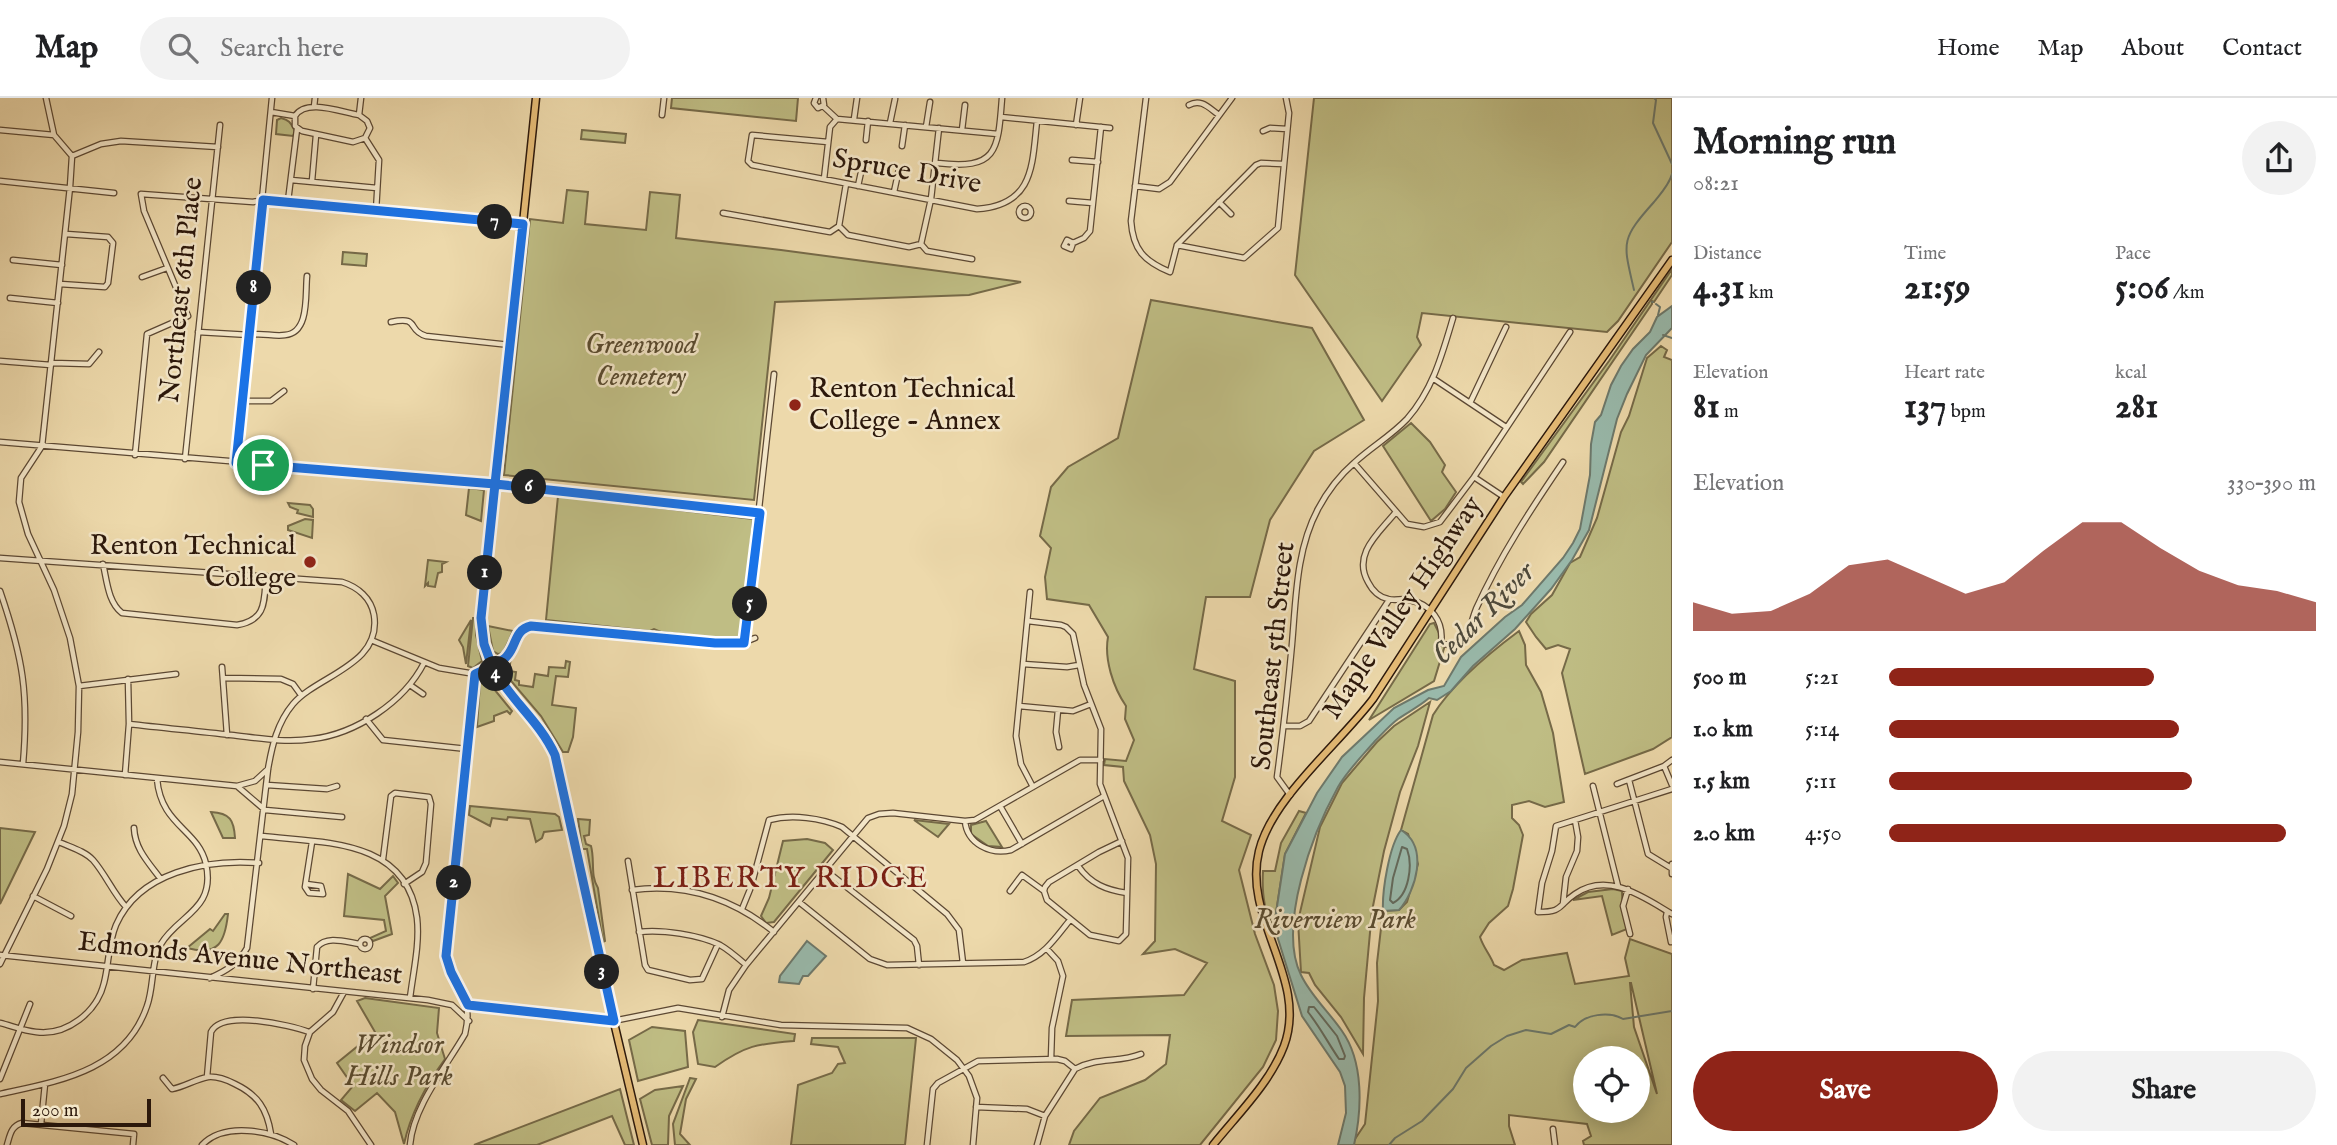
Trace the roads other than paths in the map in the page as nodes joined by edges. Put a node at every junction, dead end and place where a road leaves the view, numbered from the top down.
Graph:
1 (46, 98) edge
2 (272, 98) edge
3 (315, 98) edge
4 (361, 98) edge
5 (536, 98) edge
6 (664, 98) edge
7 (816, 98) edge
8 (823, 98) edge
9 (858, 98) edge
10 (1002, 98) edge
11 (1080, 98) edge
12 (1146, 98) edge
13 (1232, 98) edge
14 (1286, 98) edge
15 (895, 99) edge
16 (930, 102) dead end
17 (965, 105) dead end
18 (1189, 105) dead end
19 (823, 106) junction
20 (314, 107) junction
21 (271, 113) junction
22 (359, 115) junction
23 (662, 115) dead end
24 (1219, 115) junction
25 (295, 116) junction
26 (1001, 117) junction
27 (837, 119) junction
28 (854, 119) junction
29 (868, 121) junction
30 (1037, 121) junction
31 (890, 123) junction
32 (220, 125) dead end
33 (905, 125) junction
34 (1076, 125) junction
35 (926, 127) junction
36 (1101, 127) junction
37 (939, 128) junction
38 (1110, 128) dead end
39 (297, 129) junction
40 (1287, 129) junction
41 (0, 130) edge
42 (962, 130) junction
43 (1263, 131) dead end
44 (998, 134) junction
45 (54, 135) junction
46 (316, 135) junction
47 (365, 138) junction
48 (866, 140) dead end
49 (828, 142) junction
50 (902, 146) dead end
51 (218, 147) junction
52 (72, 156) junction
53 (1072, 160) dead end
54 (1098, 162) junction
55 (863, 163) dead end
56 (937, 163) junction
57 (1283, 164) junction
58 (899, 169) dead end
59 (824, 179) junction
60 (291, 180) junction
61 (0, 181) edge
62 (312, 181) junction
63 (846, 184) junction
64 (858, 186) junction
65 (1135, 186) junction
66 (70, 187) junction
67 (378, 188) junction
68 (894, 192) junction
69 (114, 193) dead end
70 (1015, 198) junction
71 (212, 199) junction
72 (263, 200) junction
73 (931, 200) junction
74 (288, 201) junction
75 (1069, 201) dead end
76 (1219, 202) junction
77 (1093, 203) junction
78 (1021, 207) dead end
79 (376, 211) junction
80 (723, 213) dead end
81 (1231, 214) dead end
82 (523, 224) junction
83 (839, 226) junction
84 (65, 234) junction
85 (1073, 243) dead end
86 (921, 244) junction
87 (1177, 245) junction
88 (971, 259) dead end
89 (13, 260) dead end
90 (1672, 260) edge
91 (62, 265) junction
92 (167, 268) junction
93 (307, 275) dead end
94 (142, 277) dead end
95 (60, 284) junction
96 (10, 298) dead end
97 (58, 303) junction
98 (188, 316) junction
99 (200, 317) junction
100 (1453, 318) dead end
101 (391, 322) dead end
102 (1506, 327) dead end
103 (198, 332) junction
104 (1570, 332) dead end
105 (250, 335) junction
106 (510, 345) junction
107 (99, 352) dead end
108 (0, 361) edge
109 (52, 364) junction
110 (774, 374) dead end
111 (1434, 379) junction
112 (284, 391) dead end
113 (243, 401) junction
114 (1470, 402) junction
115 (1506, 427) junction
116 (0, 442) edge
117 (42, 446) junction
118 (135, 454) junction
119 (185, 459) junction
120 (1563, 462) dead end
121 (236, 463) junction
122 (1354, 463) junction
123 (1474, 477) junction
124 (495, 484) junction
125 (1504, 497) junction
126 (760, 513) junction
127 (1395, 513) junction
128 (0, 558) edge
129 (40, 560) junction
130 (103, 564) junction
131 (266, 576) junction
132 (0, 591) edge
133 (1030, 592) dead end
134 (1390, 600) junction
135 (0, 610) edge
136 (7, 610) junction
137 (1429, 611) junction
138 (1028, 621) junction
139 (755, 638) dead end
140 (371, 640) junction
141 (744, 643) junction
142 (424, 663) junction
143 (1023, 664) junction
144 (1079, 665) junction
145 (492, 666) junction
146 (222, 667) dead end
147 (176, 674) dead end
148 (475, 674) junction
149 (223, 678) junction
150 (128, 679) junction
151 (410, 685) junction
152 (79, 686) junction
153 (423, 694) dead end
154 (302, 695) junction
155 (1091, 704) junction
156 (1018, 706) junction
157 (1058, 710) junction
158 (366, 719) junction
159 (129, 724) junction
160 (1284, 726) junction
161 (227, 734) junction
162 (274, 740) junction
163 (1059, 747) dead end
164 (467, 749) junction
165 (1101, 760) junction
166 (1672, 760) edge
167 (0, 762) edge
168 (23, 764) junction
169 (1664, 766) junction
170 (268, 769) junction
171 (74, 770) junction
172 (125, 775) junction
173 (157, 779) junction
174 (1629, 780) junction
175 (1617, 784) dead end
176 (267, 785) junction
177 (237, 786) junction
178 (337, 786) dead end
179 (1593, 786) dead end
180 (1033, 787) junction
181 (1672, 787) edge
182 (1290, 795) junction
183 (1104, 796) junction
184 (1635, 803) junction
185 (1000, 806) junction
186 (265, 810) junction
187 (1600, 813) junction
188 (342, 817) dead end
189 (1574, 820) junction
190 (965, 821) junction
191 (134, 828) dead end
192 (853, 835) junction
193 (262, 836) junction
194 (58, 841) junction
195 (1122, 841) junction
196 (312, 842) junction
197 (1022, 844) junction
198 (383, 859) junction
199 (628, 861) dead end
200 (258, 863) junction
201 (206, 866) junction
202 (1078, 866) junction
203 (1672, 866) edge
204 (825, 870) junction
205 (1672, 874) edge
206 (160, 878) junction
207 (306, 884) dead end
208 (404, 884) junction
209 (1618, 886) junction
210 (1628, 889) junction
211 (632, 890) junction
212 (1010, 891) dead end
213 (1044, 891) junction
214 (1127, 893) junction
215 (33, 896) junction
216 (799, 902) junction
217 (1563, 905) junction
218 (126, 907) junction
219 (741, 909) junction
220 (1671, 913) edge
221 (71, 916) dead end
222 (1070, 919) junction
223 (639, 932) junction
224 (774, 932) junction
225 (1630, 934) dead end
226 (1671, 942) edge
227 (360, 944) dead end
228 (718, 944) junction
229 (1047, 948) junction
230 (2, 955) edge
231 (963, 963) junction
232 (0, 964) edge
233 (746, 965) junction
234 (919, 965) junction
235 (106, 967) junction
236 (154, 973) junction
237 (210, 978) junction
238 (313, 989) junction
239 (344, 992) junction
240 (410, 998) junction
241 (30, 1003) dead end
242 (468, 1005) junction
243 (722, 1017) junction
244 (469, 1021) junction
245 (614, 1021) junction
246 (0, 1023) edge
247 (22, 1029) junction
248 (310, 1032) junction
249 (1140, 1054) dead end
250 (1051, 1059) junction
251 (964, 1069) junction
252 (1074, 1069) junction
253 (208, 1077) junction
254 (163, 1078) dead end
255 (0, 1079) edge
256 (45, 1084) junction
257 (0, 1094) edge
258 (976, 1107) junction
259 (1045, 1116) junction
260 (41, 1124) junction
261 (1553, 1129) dead end
262 (271, 1134) junction
263 (7, 1145) edge
264 (133, 1145) edge
265 (202, 1145) edge
266 (294, 1145) edge
267 (371, 1145) edge
268 (410, 1145) edge
269 (643, 1145) edge
270 (927, 1145) edge
271 (972, 1145) edge
272 (1037, 1145) edge
273 (1213, 1145) edge
274 (1555, 1145) edge

1 - 45 street
2 - 21 street
3 - 20 street
4 - 22 street
5 - 82 main road
6 - 23 street
7 - 19 street
8 - 19 street
9 - 28 street
10 - 26 street
11 - 34 street
12 - 65 street
13 - 24 street
14 - 40 street
15 - 31 street
16 - 35 street
17 - 42 street
18 - 24 street
19 - 27 street
20 - 22 street
20 - 25 street
21 - 25 street
21 - 72 street
22 - 47 street
24 - 65 street
25 - 39 street
26 - 30 street
26 - 44 street
27 - 28 street
27 - 49 street
28 - 29 street
29 - 31 street
29 - 48 street
30 - 34 street
30 - 70 street, Spruce Drive
31 - 33 street
32 - 51 street, Northeast 6th Place
33 - 35 street
33 - 50 street
34 - 36 street
35 - 37 street
36 - 38 street
36 - 54 street
37 - 42 street
37 - 56 street
39 - 46 street
39 - 60 street
40 - 43 street
40 - 57 street
41 - 45 street
42 - 44 street
44 - 56 street
45 - 52 street
46 - 47 street
46 - 62 street
47 - 67 street
49 - 59 street
49 - 59 street, Spruce Drive
51 - 52 street
51 - 71 street, Northeast 6th Place
52 - 66 street
53 - 54 street
54 - 77 street
55 - 64 street
56 - 73 street
57 - 76 street
57 - 87 street
58 - 68 street
59 - 63 street, Spruce Drive
60 - 62 street
60 - 74 street
61 - 66 street
62 - 67 street
63 - 64 street, Spruce Drive
63 - 83 street
64 - 68 street, Spruce Drive
65 - 87 street
66 - 69 street
66 - 84 street
67 - 79 street
68 - 73 street, Spruce Drive
70 - 73 street, Spruce Drive
70 - 78 street
71 - 72 street
71 - 92 street
71 - 99 street, Northeast 6th Place
72 - 74 street
72 - 105 street
73 - 86 street
74 - 79 street
75 - 77 street
76 - 81 street
76 - 87 street
77 - 85 street
79 - 82 street
80 - 83 street
82 - 106 main road
83 - 86 street
84 - 91 street
84 - 95 street
86 - 88 street
89 - 91 street
90 - 125 main road, Maple Valley Highway
91 - 95 street
92 - 94 street
92 - 98 street
93 - 105 street
95 - 97 street
96 - 97 street
97 - 109 street
98 - 99 street
98 - 118 street
99 - 103 street, Northeast 6th Place
100 - 111 street, Southeast 5th Street
101 - 106 street
102 - 114 street
103 - 105 street
103 - 119 street, Northeast 6th Place
104 - 115 street
105 - 113 street
106 - 124 main road
107 - 109 street
108 - 109 street
109 - 117 street
110 - 126 street
111 - 114 street
111 - 122 street, Southeast 5th Street
112 - 113 street
113 - 121 street
114 - 115 street
115 - 123 street
116 - 117 street
117 - 118 street
117 - 129 street
118 - 119 street
119 - 121 street
120 - 137 street
121 - 124 street
122 - 127 street
122 - 160 street, Southeast 5th Street
123 - 125 street
123 - 127 street
124 - 126 street
124 - 145 main road
125 - 137 main road, Maple Valley Highway
126 - 141 street
127 - 134 street
128 - 129 street
129 - 130 street
129 - 152 street
130 - 131 street
130 - 131 street
131 - 140 street
132 - 136 street
133 - 138 street
134 - 137 street
134 - 160 street
135 - 136 street
136 - 168 street
137 - 182 main road, Maple Valley Highway
138 - 143 street
138 - 144 street
139 - 141 street
140 - 142 street
140 - 154 street
141 - 145 street
142 - 148 street
142 - 151 street
143 - 144 street
143 - 156 street
144 - 155 street
145 - 148 street
145 - 245 main road
146 - 149 street
147 - 150 street
148 - 164 street
149 - 154 street
149 - 161 street
150 - 152 street
150 - 159 street
151 - 153 street
151 - 158 street
152 - 171 street
154 - 162 street
155 - 157 street
155 - 165 street
156 - 157 street
156 - 180 street
157 - 163 street
158 - 162 street
158 - 164 street
159 - 161 street
159 - 172 street
160 - 182 street, Southeast 5th Street
161 - 162 street
162 - 170 street
164 - 242 street
165 - 180 street
165 - 183 street
166 - 169 street
167 - 168 street
168 - 171 street
169 - 174 street
169 - 181 street
170 - 176 street
170 - 177 street
171 - 172 street
171 - 194 street
172 - 173 street
173 - 177 street
173 - 201 street
174 - 175 street
174 - 184 street
176 - 178 street
176 - 186 street
177 - 186 street
179 - 187 street
180 - 185 street
181 - 184 street
182 - 273 main road, Maple Valley Highway
183 - 195 street
183 - 197 street
184 - 187 street
184 - 203 street
185 - 190 street
185 - 197 street
186 - 188 street
186 - 193 street
187 - 189 street
187 - 209 street
189 - 217 street
189 - 217 street
190 - 192 street
190 - 197 street
191 - 206 street
192 - 204 street
192 - 219 street
192 - 231 street
193 - 196 street
193 - 200 street
194 - 215 street
194 - 218 street
195 - 202 street
195 - 214 street
196 - 198 street
196 - 207 street
198 - 208 street
198 - 208 street
199 - 211 street
200 - 201 street
200 - 237 street
201 - 206 street
201 - 236 street
202 - 213 street
202 - 214 street
203 - 205 street
204 - 216 street
204 - 234 street
206 - 218 street
208 - 240 street
209 - 210 street
209 - 217 street
210 - 220 street
210 - 225 street
211 - 219 street
211 - 223 street
212 - 213 street
213 - 222 street
214 - 222 street
215 - 221 street
215 - 230 street
216 - 224 street
216 - 234 street
218 - 235 street
219 - 224 street
220 - 226 street
222 - 229 street
223 - 228 street
223 - 228 street
224 - 233 street
227 - 238 street
228 - 233 street
229 - 231 street
229 - 250 street
230 - 232 street
230 - 235 street, Edmonds Avenue Northeast
231 - 234 street
233 - 243 street
235 - 236 street, Edmonds Avenue Northeast
235 - 247 street
236 - 237 street, Edmonds Avenue Northeast
236 - 256 street
237 - 238 street, Edmonds Avenue Northeast
238 - 239 street, Edmonds Avenue Northeast
239 - 240 street, Edmonds Avenue Northeast
239 - 248 street
240 - 244 street, Edmonds Avenue Northeast
241 - 247 street
242 - 244 street
242 - 245 street
243 - 245 street
243 - 251 street
244 - 268 street
245 - 269 main road
246 - 247 street
247 - 255 street
248 - 253 street
248 - 267 street
249 - 252 street
250 - 251 street
250 - 252 street
251 - 258 street
251 - 270 street
252 - 259 street
253 - 254 street
253 - 262 street
256 - 257 street
256 - 260 street
258 - 259 street
258 - 271 street
259 - 272 street
260 - 263 street
260 - 264 street
261 - 274 street
262 - 265 street
262 - 266 street

